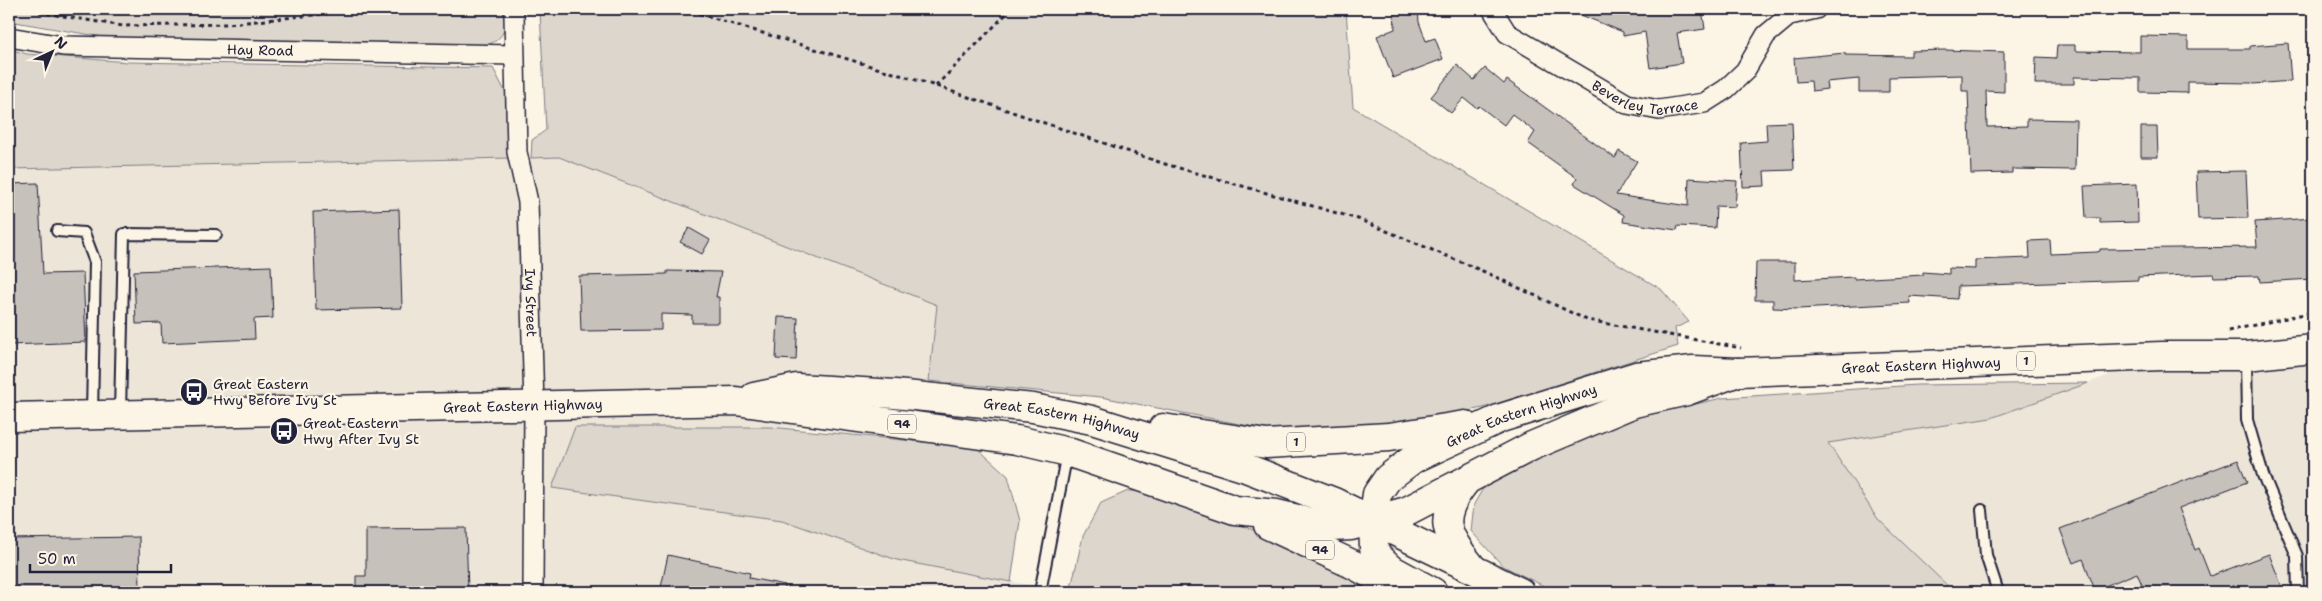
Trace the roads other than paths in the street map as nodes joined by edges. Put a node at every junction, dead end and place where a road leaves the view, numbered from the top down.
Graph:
1 (1492, 9) edge
2 (1816, 9) edge
3 (514, 15) dead end
4 (9, 36) edge
5 (514, 55) junction
6 (57, 231) dead end
7 (216, 235) dead end
8 (2313, 349) edge
9 (2246, 356) junction
10 (1740, 360) junction
11 (736, 401) junction
12 (534, 406) junction
13 (92, 415) junction
14 (120, 415) junction
15 (9, 417) edge
16 (1501, 418) junction
17 (1092, 420) junction
18 (1068, 452) junction
19 (1466, 480) junction
20 (1235, 510) junction
21 (1982, 510) dead end
22 (1374, 521) junction
23 (1473, 568) junction
24 (533, 592) edge
25 (1040, 592) edge
26 (1404, 592) edge
27 (1433, 592) edge
28 (1520, 592) edge
29 (1998, 592) edge
30 (2298, 592) edge

1 - 2 street, Beverley Terrace
3 - 5 street, Ivy Street
4 - 5 street, Hay Road
5 - 12 street, Ivy Street
6 - 13 lane
7 - 14 lane
8 - 9 highway, Great Eastern Highway / 1
9 - 10 highway, Great Eastern Highway / 1
9 - 30 lane
10 - 16 highway, Great Eastern Highway / 1
10 - 19 highway, Great Eastern Highway / 1
11 - 12 highway, Great Eastern Highway / 94
11 - 17 highway, Great Eastern Highway / 94
11 - 18 highway, Great Eastern Highway / 94
12 - 14 highway, Great Eastern Highway / 94
12 - 24 street, Ivy Street
13 - 14 highway, Great Eastern Highway / 94
13 - 15 highway, Great Eastern Highway / 94
16 - 17 highway, 1
16 - 22 highway, Great Eastern Highway
17 - 22 highway, Great Eastern Highway / 94
18 - 20 highway, Great Eastern Highway / 94
18 - 25 lane
19 - 22 highway, Great Eastern Highway / 1
19 - 23 highway
20 - 22 highway, Great Eastern Highway / 1
20 - 26 highway, 94
21 - 29 lane
22 - 23 highway, 94
22 - 27 highway, Great Eastern Highway
23 - 28 highway, 94

